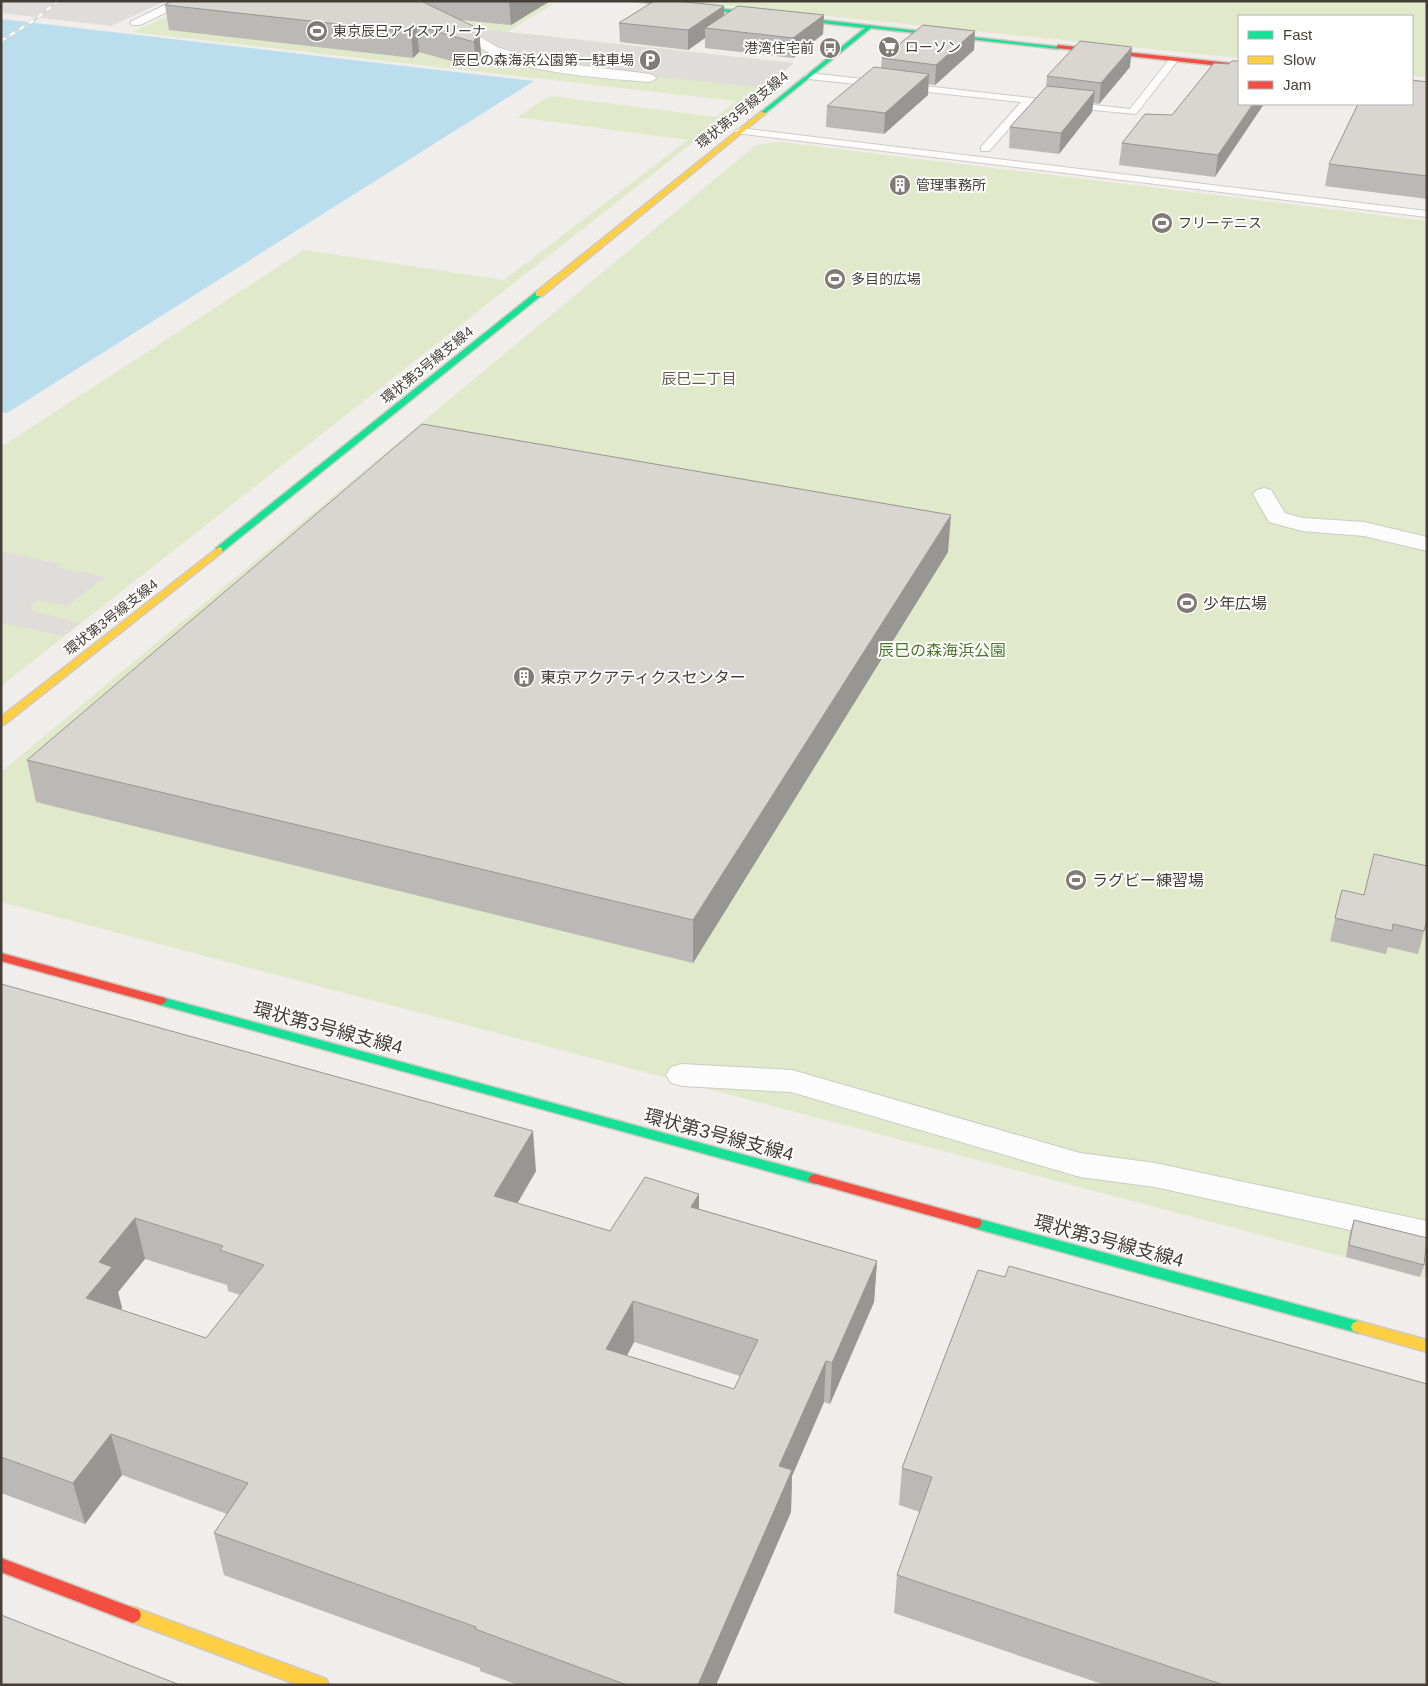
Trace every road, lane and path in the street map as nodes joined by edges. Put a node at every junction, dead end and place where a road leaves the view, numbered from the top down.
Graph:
1 (184, 1) edge
2 (636, 1) edge
3 (136, 22) dead end
4 (869, 27) junction
5 (477, 39) edge
6 (1174, 59) junction
7 (1238, 66) edge
8 (809, 76) junction
9 (650, 78) dead end
10 (1028, 101) junction
11 (740, 132) junction
12 (985, 149) dead end
13 (1427, 214) edge
14 (1264, 494) dead end
15 (1427, 544) edge
16 (1, 722) edge
17 (1, 957) edge
18 (682, 1075) dead end
19 (1427, 1234) edge
20 (1427, 1346) edge
21 (1, 1565) edge
22 (320, 1685) edge

1 - 3 street
2 - 4 street
4 - 6 street
4 - 8 street, 環状第3号線支線4
5 - 9 street
6 - 7 street
6 - 10 lane
8 - 10 lane
8 - 11 street, 環状第3号線支線4
10 - 12 lane
11 - 13 lane
11 - 16 street, 環状第3号線支線4
14 - 15 street
17 - 20 street, 環状第3号線支線4
18 - 19 street
21 - 22 street

